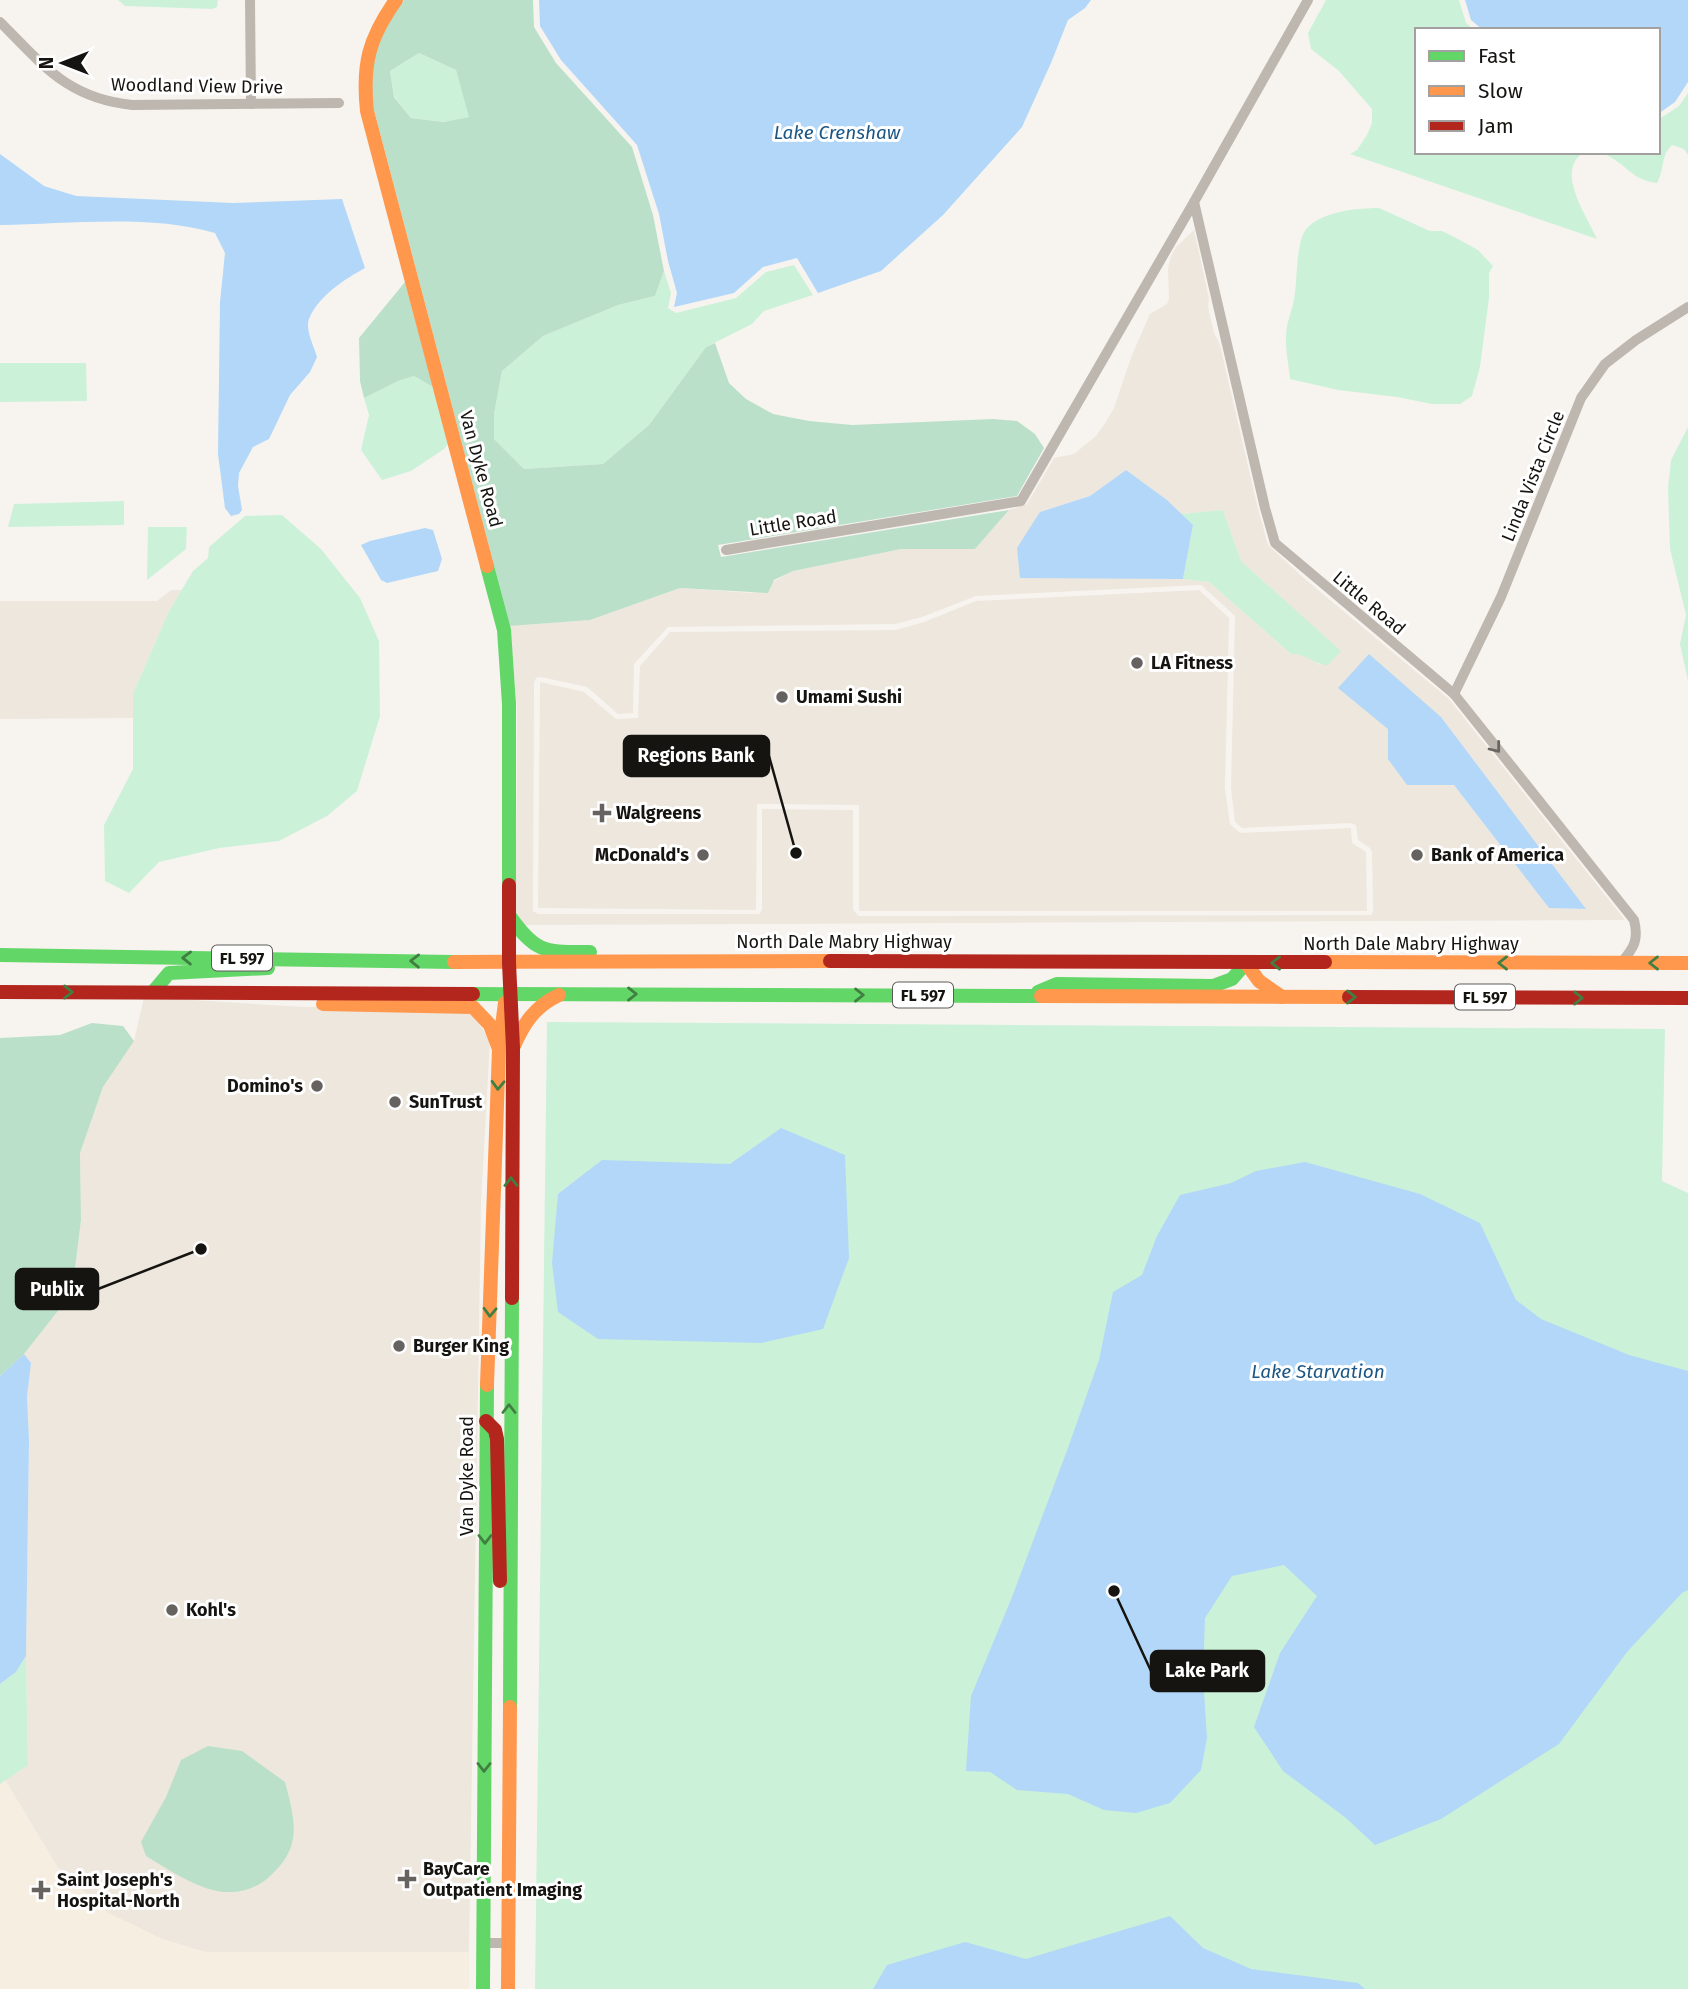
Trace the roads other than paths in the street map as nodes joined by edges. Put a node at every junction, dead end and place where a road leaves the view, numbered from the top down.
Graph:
1 (250, 0) edge
2 (396, 0) edge
3 (1308, 0) edge
4 (0, 22) edge
5 (338, 103) dead end
6 (251, 104) junction
7 (1194, 202) junction
8 (1688, 307) edge
9 (726, 550) dead end
10 (1454, 694) junction
11 (509, 915) junction
12 (0, 955) edge
13 (339, 960) junction
14 (509, 963) junction
15 (1228, 963) junction
16 (1246, 963) junction
17 (1620, 963) junction
18 (1688, 964) edge
19 (0, 992) edge
20 (153, 992) junction
21 (217, 992) junction
22 (509, 992) junction
23 (564, 993) junction
24 (1028, 995) junction
25 (1282, 997) junction
26 (1688, 998) edge
27 (506, 1049) junction
28 (486, 1421) junction
29 (509, 1694) junction
30 (484, 1943) junction
31 (508, 1943) junction
32 (484, 1989) edge
33 (508, 1989) edge

1 - 6 street
2 - 11 main road, Van Dyke Road
3 - 7 street, Little Road
4 - 6 street, Woodland View Drive
5 - 6 street, Woodland View Drive
7 - 9 street, Little Road
7 - 10 street, Little Road
8 - 10 street, Linda Vista Circle
10 -> 17 street, Little Road
11 - 14 main road, Van Dyke Road
11 - 15 main road
13 -> 12 main road, North Dale Mabry Highway / FL 597
14 -> 13 main road, North Dale Mabry Highway / FL 597
13 - 20 main road
14 - 15 main road, North Dale Mabry Highway / FL 597
14 - 22 main road, Van Dyke Road
15 - 16 main road, North Dale Mabry Highway / FL 597
17 -> 16 main road, North Dale Mabry Highway / FL 597
16 - 24 main road
16 - 25 main road
18 -> 17 main road, North Dale Mabry Highway / FL 597
19 -> 20 main road, FL 597
20 - 21 main road, FL 597
21 - 22 main road, FL 597
21 - 27 main road
22 - 23 main road, FL 597
22 - 27 main road, Van Dyke Road
23 -> 24 main road, FL 597
23 - 27 main road
24 - 25 main road, FL 597
25 -> 26 main road, FL 597
27 -> 28 main road, Van Dyke Road
29 -> 27 main road, Van Dyke Road
28 - 29 main road
28 -> 30 main road, Van Dyke Road
29 - 31 main road, Van Dyke Road
30 - 31 street
30 - 32 main road, Van Dyke Road
31 - 33 main road, Van Dyke Road

